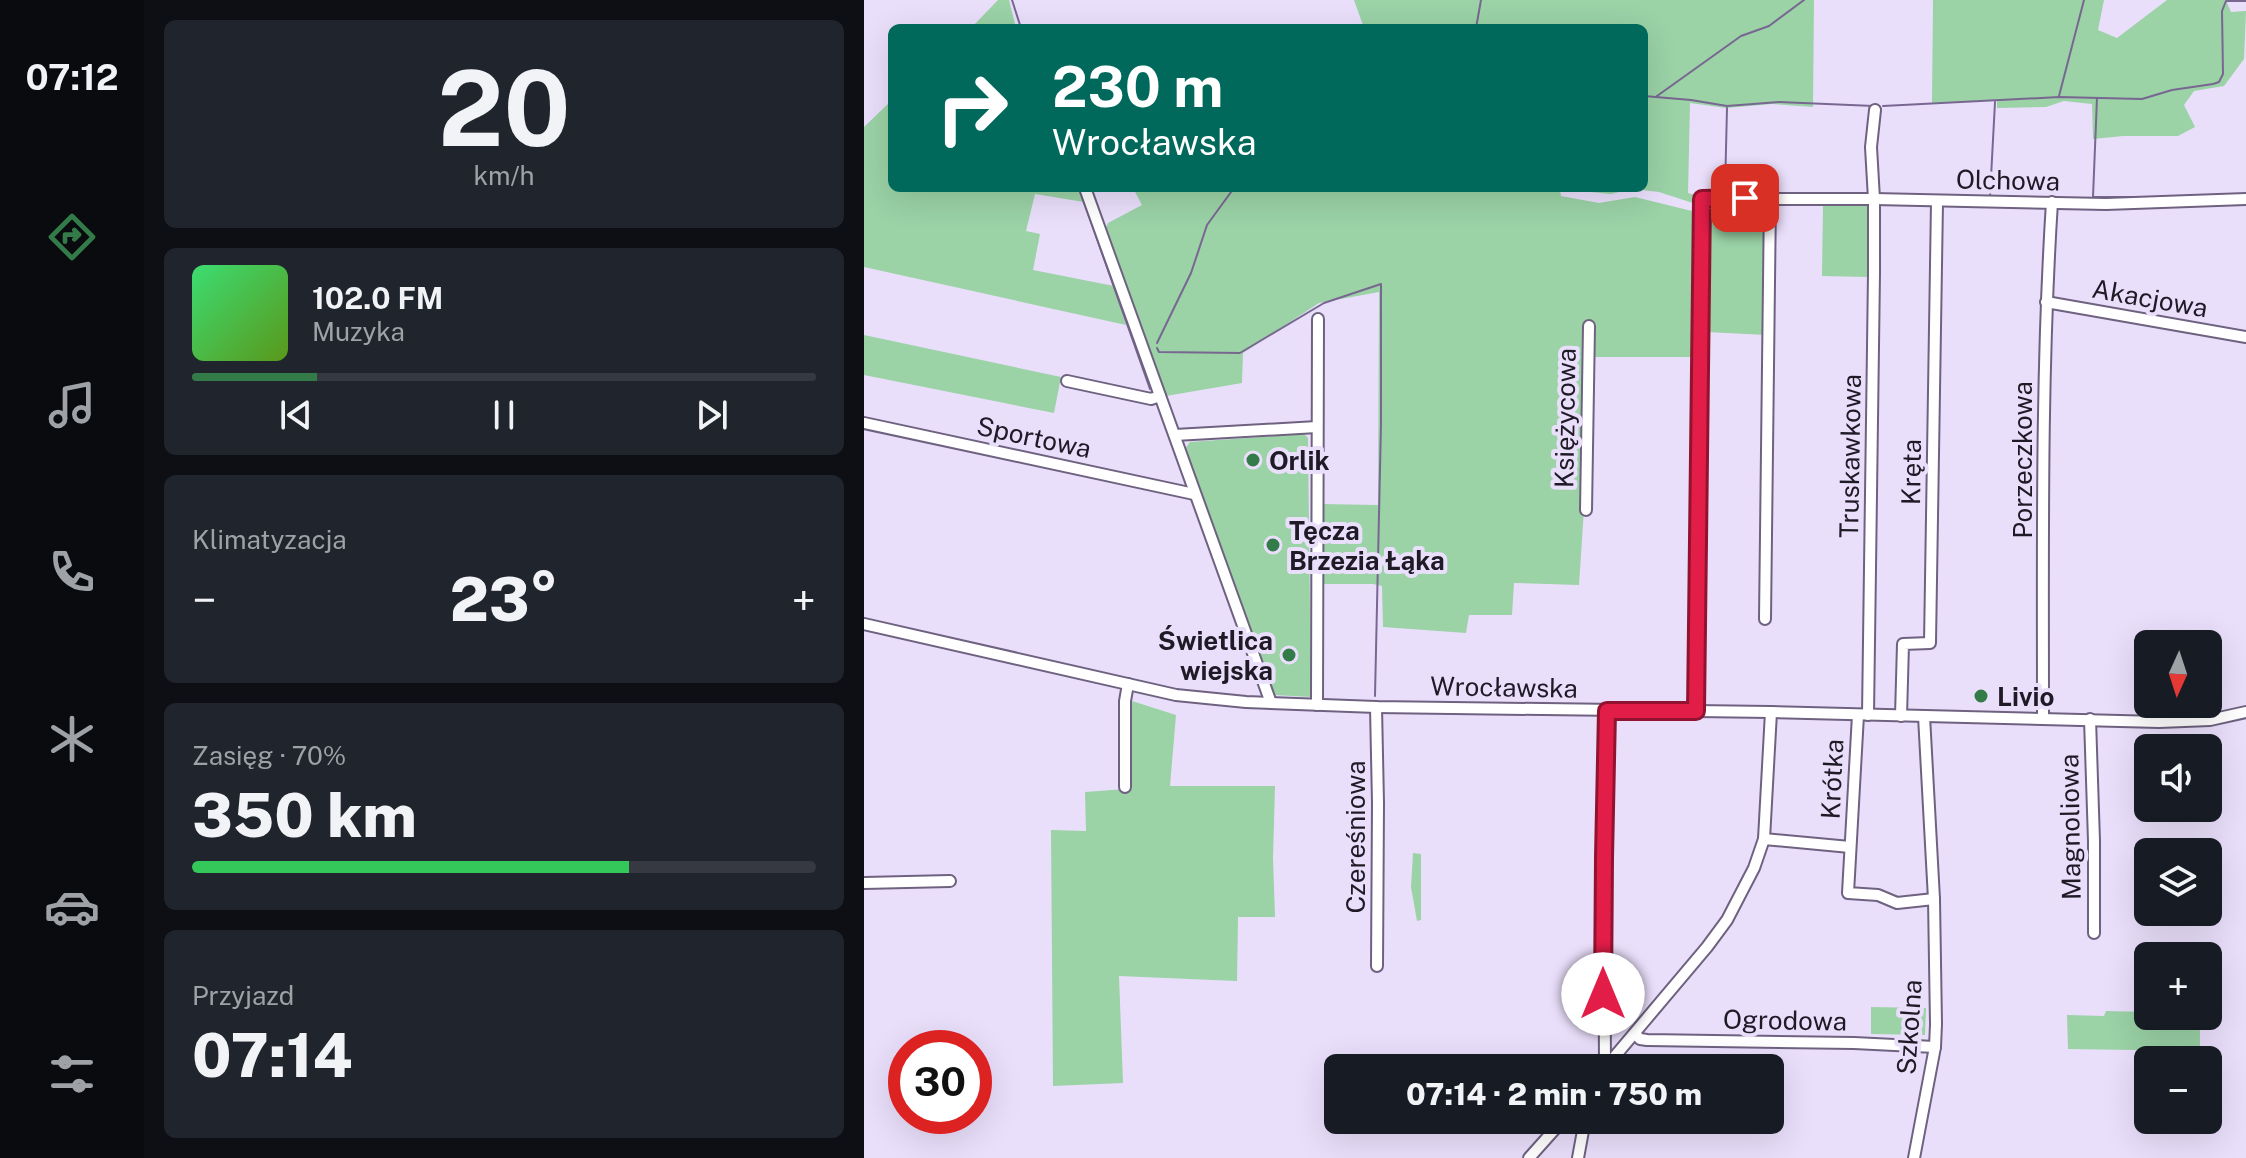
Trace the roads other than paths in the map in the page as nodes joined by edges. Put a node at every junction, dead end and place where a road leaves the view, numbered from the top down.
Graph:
1 (1875, 110) dead end
2 (1086, 192) edge
3 (1770, 198) junction
4 (1874, 199) junction
5 (2246, 199) edge
6 (1937, 202) junction
7 (2052, 202) junction
8 (2046, 302) junction
9 (1318, 319) dead end
10 (1589, 326) dead end
11 (2246, 337) edge
12 (1067, 381) dead end
13 (1160, 396) junction
14 (864, 423) edge
15 (1317, 427) junction
16 (1175, 435) junction
17 (1194, 494) junction
18 (1586, 510) dead end
19 (1765, 619) dead end
20 (864, 624) edge
21 (1128, 684) junction
22 (1271, 703) junction
23 (1317, 705) junction
24 (1376, 707) junction
25 (1607, 711) junction
26 (1696, 711) junction
27 (1771, 712) junction
28 (2246, 712) edge
29 (1863, 715) junction
30 (1901, 716) junction
31 (1924, 716) junction
32 (2043, 718) junction
33 (2090, 719) junction
34 (1125, 787) dead end
35 (1764, 839) junction
36 (1850, 847) junction
37 (950, 881) dead end
38 (864, 883) edge
39 (1934, 899) junction
40 (2094, 933) dead end
41 (1377, 966) dead end
42 (1635, 1034) junction
43 (1935, 1047) junction
44 (1605, 1054) edge
45 (1617, 1054) edge
46 (1550, 1134) edge
47 (1582, 1134) edge
48 (1529, 1158) edge
49 (1578, 1158) edge
50 (1914, 1158) edge

1 - 4 street, Truskawkowa
2 - 13 street
3 - 4 street, Olchowa
3 - 19 street
3 - 26 street, Olchowa
4 - 6 street, Olchowa
4 - 29 street, Truskawkowa
5 - 7 street, Olchowa
6 - 7 street, Olchowa
6 - 30 street, Kręta
7 - 8 street, Porzeczkowa
8 - 11 street, Akacjowa
8 - 32 street, Porzeczkowa
9 - 15 street
10 - 18 street, Księżycowa
12 - 13 street
13 - 16 street
14 - 17 street, Sportowa
15 - 16 street
15 - 23 street
16 - 17 street
17 - 22 street
20 - 21 street, Wrocławska
21 - 22 street, Wrocławska
21 - 34 street
22 - 23 street, Wrocławska
23 - 24 street, Wrocławska
24 - 25 street, Wrocławska
24 - 41 street, Czereśniowa
25 - 26 street, Wrocławska
25 - 44 street
26 - 27 street, Wrocławska
27 - 29 street, Wrocławska
27 - 35 street
28 - 33 street, Wrocławska
29 - 30 street, Wrocławska
29 - 36 street, Krótka
30 - 31 street, Wrocławska
31 - 32 street, Wrocławska
31 - 39 street, Szkolna
32 - 33 street, Wrocławska
33 - 40 street, Magnoliowa
35 - 36 street, Krótka
35 - 42 street
36 - 39 street, Krótka
37 - 38 street
39 - 43 street, Szkolna
42 - 43 street, Ogrodowa
42 - 45 street
43 - 50 street, Szkolna
46 - 48 street
47 - 49 street

